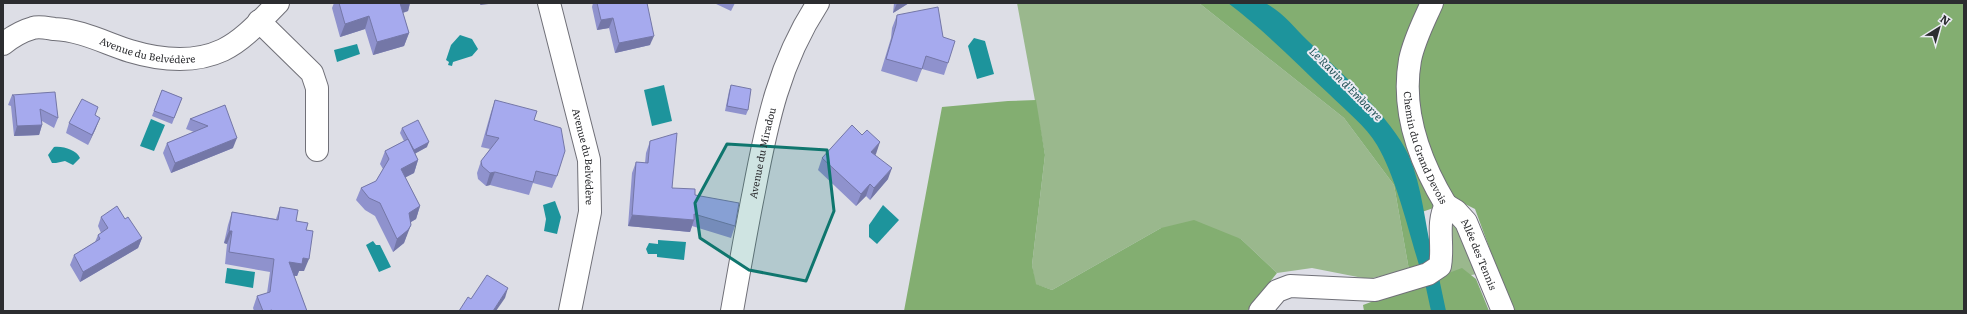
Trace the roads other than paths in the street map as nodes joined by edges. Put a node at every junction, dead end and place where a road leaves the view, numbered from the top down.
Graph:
1 (278, 3) edge
2 (549, 3) edge
3 (818, 3) edge
4 (1432, 3) edge
5 (259, 22) junction
6 (3, 44) edge
7 (317, 150) dead end
8 (1446, 205) junction
9 (570, 311) edge
10 (732, 311) edge
11 (1260, 311) edge
12 (1503, 311) edge

1 - 5 street, Avenue du Belvédère
2 - 9 street, Avenue du Belvédère
3 - 10 street, Avenue du Miradou
4 - 8 street, Chemin du Grand Devois
5 - 6 street, Avenue du Belvédère
5 - 7 street
8 - 11 street, Chemin du Grand Devois
8 - 12 street, Allée des Tennis

